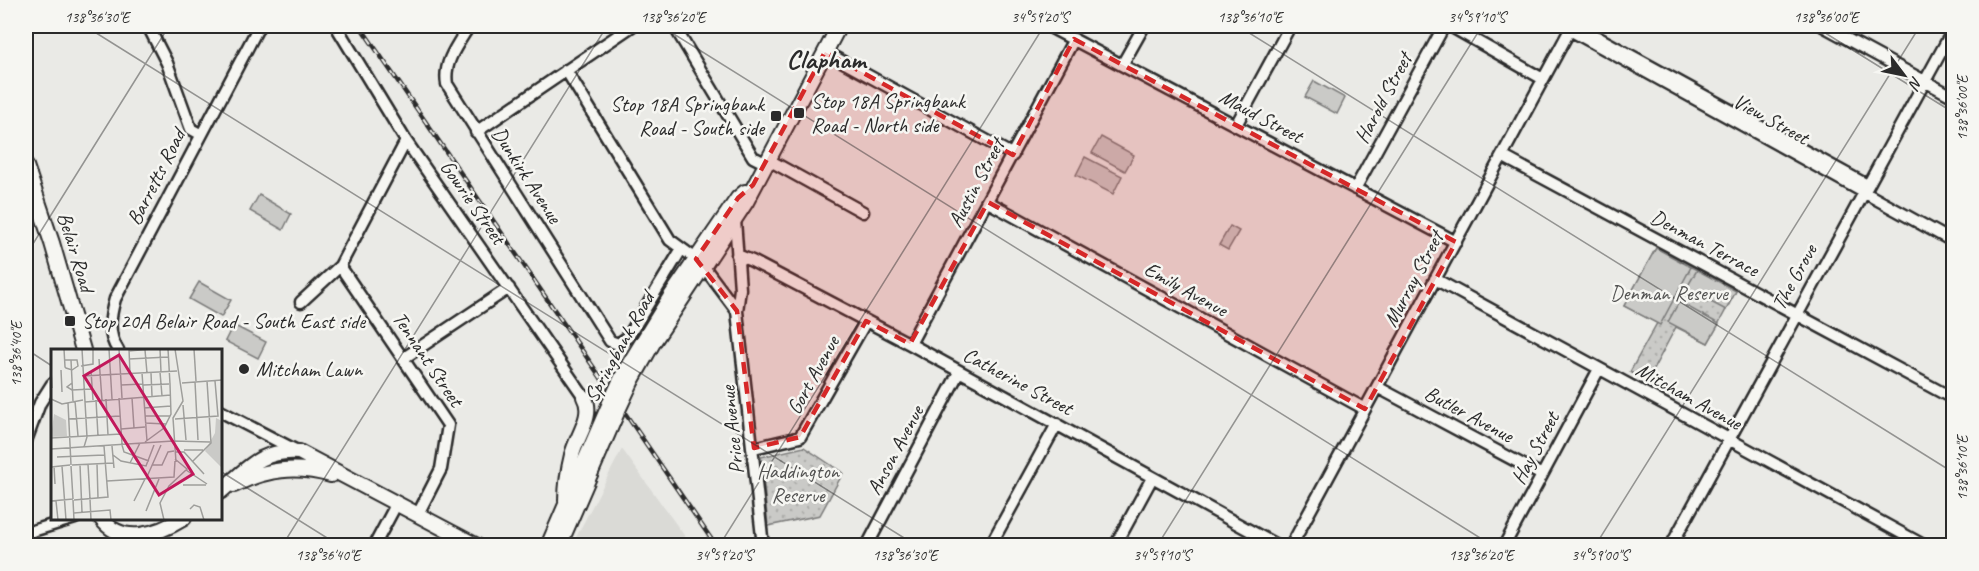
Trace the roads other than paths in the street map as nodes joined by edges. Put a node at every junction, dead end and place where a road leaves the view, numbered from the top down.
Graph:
1 (148, 26) edge
2 (259, 26) edge
3 (336, 26) edge
4 (469, 26) edge
5 (632, 26) edge
6 (674, 26) edge
7 (840, 26) edge
8 (1048, 26) edge
9 (1144, 26) edge
10 (1290, 26) edge
11 (1444, 26) edge
12 (1450, 26) edge
13 (1823, 26) edge
14 (1573, 27) edge
15 (1953, 28) edge
16 (1074, 39) junction
17 (825, 52) junction
18 (1122, 65) junction
19 (566, 70) junction
20 (1543, 79) junction
21 (1925, 81) junction
22 (1953, 97) edge
23 (1236, 125) junction
24 (476, 132) junction
25 (200, 134) junction
26 (406, 141) junction
27 (1013, 155) junction
28 (1502, 156) junction
29 (766, 161) junction
30 (26, 166) edge
31 (753, 185) junction
32 (1865, 188) junction
33 (1356, 189) junction
34 (988, 202) junction
35 (863, 212) dead end
36 (735, 220) junction
37 (1456, 242) junction
38 (1953, 242) edge
39 (681, 250) junction
40 (737, 255) junction
41 (700, 263) junction
42 (340, 266) junction
43 (1435, 279) junction
44 (509, 288) junction
45 (301, 302) dead end
46 (737, 311) junction
47 (1796, 314) junction
48 (866, 321) junction
49 (610, 341) joint
50 (910, 344) junction
51 (82, 349) edge
52 (117, 349) edge
53 (404, 358) junction
54 (1599, 369) junction
55 (959, 372) junction
56 (51, 386) edge
57 (1377, 387) junction
58 (584, 397) joint
59 (1953, 399) edge
60 (614, 406) junction
61 (1365, 409) junction
62 (222, 412) edge
63 (600, 424) junction
64 (1057, 424) junction
65 (582, 429) junction
66 (261, 433) junction
67 (1727, 440) junction
68 (26, 441) edge
69 (754, 448) junction
70 (274, 452) junction
71 (299, 452) junction
72 (325, 474) junction
73 (1542, 475) junction
74 (1152, 478) junction
75 (362, 485) junction
76 (222, 491) edge
77 (397, 503) junction
78 (567, 507) junction
79 (418, 514) junction
80 (72, 520) edge
81 (102, 520) edge
82 (182, 520) edge
83 (26, 533) edge
84 (557, 545) edge
85 (374, 546) edge
86 (477, 546) edge
87 (763, 546) edge
88 (867, 546) edge
89 (990, 546) edge
90 (1115, 546) edge
91 (1278, 546) edge
92 (1291, 546) edge
93 (1504, 546) edge
94 (1671, 546) edge
95 (1924, 546) edge

1 - 25 street
2 - 25 street, Barretts Road
3 - 26 street, Gowrie Street
4 - 24 street, Dunkirk Avenue
5 - 19 street
6 - 29 street
7 - 17 main road, Springbank Road
8 - 16 street, Maud Street
9 - 18 street
10 - 23 street
11 - 33 street, Harold Street
12 - 20 street
13 - 21 street
14 - 20 street, Murray Street
14 - 32 street, View Street
15 - 21 street, The Grove
16 - 18 street, Maud Street
16 - 27 street, Austin Street
17 - 27 street
17 - 29 main road, Springbank Road
18 - 23 street, Maud Street
19 - 24 street
19 - 39 street
20 - 28 street, Murray Street
21 - 22 street
21 - 32 street, The Grove
23 - 33 street, Maud Street
24 - 49 street, Dunkirk Avenue
25 - 52 street, Barretts Road
26 - 42 street
26 - 44 street, Gowrie Street
27 - 34 street, Austin Street
28 - 37 street, Murray Street
28 - 47 street, Denman Terrace
29 - 31 main road, Springbank Road
29 - 35 street
30 - 51 main road, Belair Road
31 - 36 main road, Springbank Road
31 - 41 main road, Springbank Road
32 - 38 street, View Street
32 - 47 street, The Grove
33 - 37 street, Maud Street
34 - 50 street, Austin Street
34 - 61 street, Emily Avenue
36 - 40 street, Price Avenue
36 - 41 main road, Springbank Road
37 - 43 street, Murray Street
39 - 41 street
39 - 49 street, Springbank Road
40 - 46 street, Price Avenue
40 - 48 street, Catherine Street
41 - 46 street, Price Avenue
41 - 60 main road, Springbank Road, bridge
42 - 45 street
42 - 53 street, Tennant Street
43 - 54 street, Mitcham Avenue
43 - 57 street, Murray Street
44 - 53 street
44 - 58 street, Gowrie Street
46 - 69 street, Price Avenue
47 - 59 street, Denman Terrace
47 - 67 street, The Grove
48 - 50 street, Catherine Street
48 - 69 street, Gort Avenue
50 - 55 street, Catherine Street
53 - 79 street, Tennant Street
54 - 67 street, Mitcham Avenue
54 - 73 street, Hay Street
55 - 64 street, Catherine Street
55 - 88 street, Anson Avenue
56 - 68 street
57 - 61 street, Murray Street
57 - 73 street, Butler Avenue
58 - 65 main road
60 - 63 main road, Springbank Road
60 - 84 main road, Springbank Road
61 - 92 street, Murray Street
62 - 66 street
63 - 65 main road
63 - 78 main road, Springbank Road
64 - 74 street, Catherine Street
64 - 89 street
65 - 78 main road
66 - 70 street
66 - 71 street
67 - 94 street, The Grove
67 - 95 street, Mitcham Avenue
69 - 87 street, Price Avenue
70 - 71 main road
70 - 72 main road
70 - 76 main road
71 - 75 main road
72 - 75 main road
72 - 76 main road
73 - 93 street, Hay Street
74 - 90 street
74 - 91 street, Catherine Street
75 - 77 main road
77 - 79 main road
77 - 85 street
78 - 84 main road, Springbank Road
79 - 86 main road
80 - 83 street
81 - 82 main road

